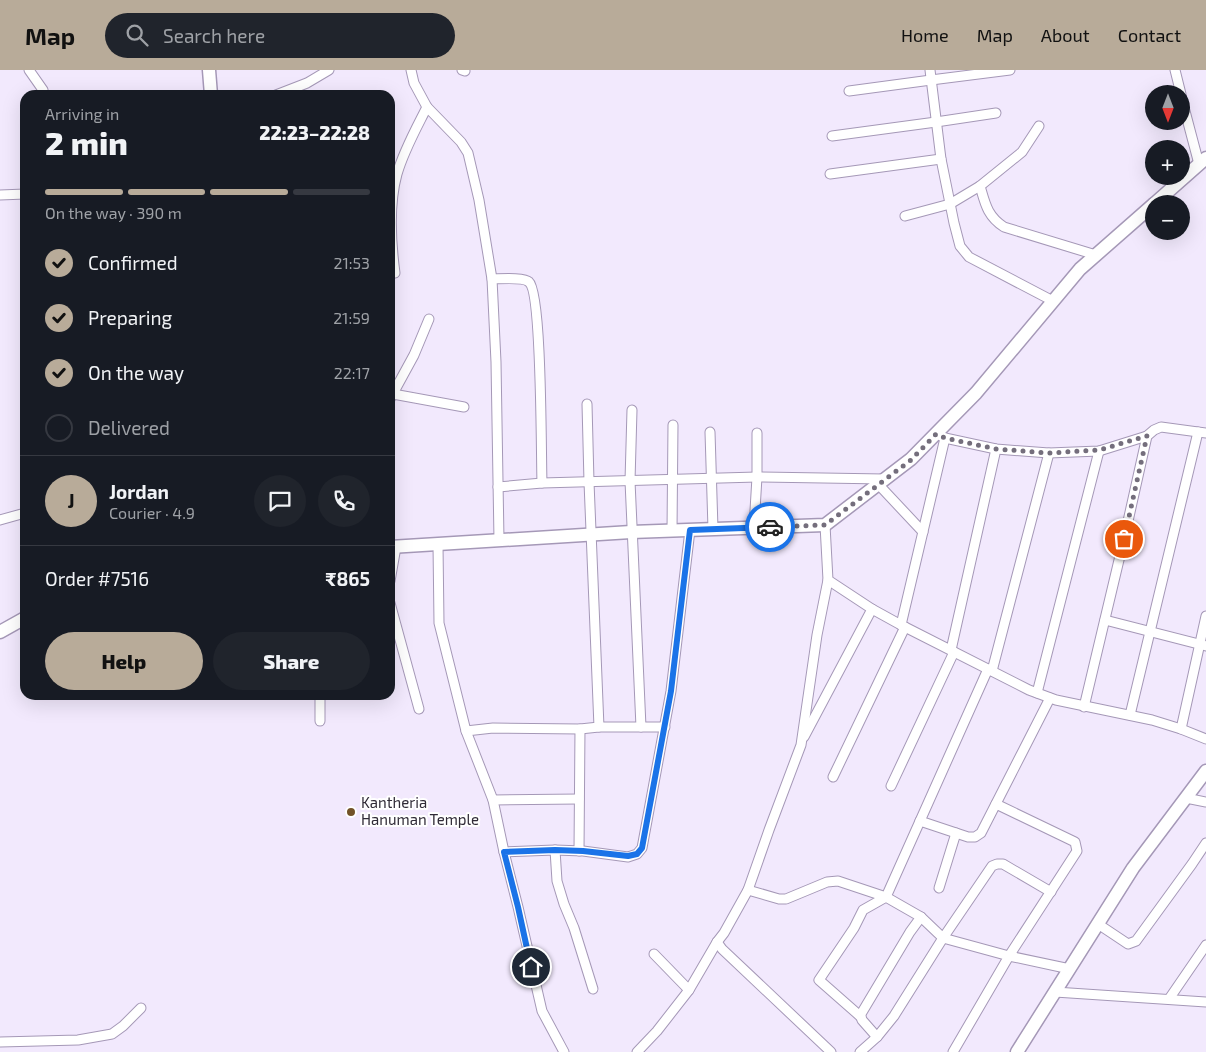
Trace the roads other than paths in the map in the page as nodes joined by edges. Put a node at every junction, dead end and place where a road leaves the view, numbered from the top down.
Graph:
1 (29, 70) edge
2 (209, 70) edge
3 (330, 70) edge
4 (411, 70) edge
5 (1005, 70) edge
6 (1175, 70) edge
7 (930, 75) edge
8 (1179, 85) edge
9 (42, 90) edge
10 (211, 90) edge
11 (294, 90) edge
12 (849, 92) dead end
13 (427, 107) junction
14 (996, 113) dead end
15 (936, 122) junction
16 (1190, 123) edge
17 (1039, 126) dead end
18 (832, 136) dead end
19 (940, 159) junction
20 (1202, 161) edge
21 (830, 174) dead end
22 (395, 184) edge
23 (980, 186) junction
24 (20, 194) edge
25 (0, 195) edge
26 (1164, 195) edge
27 (950, 204) junction
28 (1145, 212) edge
29 (905, 216) dead end
30 (1096, 255) junction
31 (492, 279) junction
32 (1053, 302) junction
33 (429, 319) dead end
34 (395, 390) edge
35 (395, 396) edge
36 (587, 404) dead end
37 (464, 407) dead end
38 (632, 410) dead end
39 (673, 425) dead end
40 (710, 432) dead end
41 (1202, 432) edge
42 (757, 433) dead end
43 (940, 436) junction
44 (1147, 436) junction
45 (996, 449) junction
46 (1099, 450) junction
47 (1049, 453) junction
48 (756, 477) junction
49 (712, 479) junction
50 (672, 480) junction
51 (630, 481) junction
52 (589, 482) junction
53 (881, 482) junction
54 (542, 483) junction
55 (498, 486) junction
56 (20, 514) edge
57 (0, 520) edge
58 (825, 525) junction
59 (754, 527) junction
60 (713, 529) junction
61 (690, 530) junction
62 (672, 531) junction
63 (631, 532) junction
64 (923, 532) junction
65 (592, 535) junction
66 (499, 540) junction
67 (438, 545) junction
68 (395, 547) edge
69 (828, 580) junction
70 (872, 609) junction
71 (1206, 616) edge
72 (1105, 620) junction
73 (20, 621) edge
74 (395, 621) edge
75 (903, 626) junction
76 (0, 632) edge
77 (1150, 632) junction
78 (1202, 646) edge
79 (952, 651) junction
80 (990, 670) junction
81 (1037, 693) junction
82 (1050, 698) junction
83 (320, 700) edge
84 (1084, 707) junction
85 (419, 709) dead end
86 (1130, 715) junction
87 (320, 721) dead end
88 (599, 727) junction
89 (641, 727) junction
90 (665, 727) junction
91 (580, 729) junction
92 (1180, 729) junction
93 (466, 731) junction
94 (1206, 739) edge
95 (801, 744) junction
96 (1206, 771) edge
97 (833, 777) dead end
98 (891, 786) dead end
99 (1186, 798) junction
100 (579, 799) junction
101 (493, 800) junction
102 (1206, 802) edge
103 (996, 804) junction
104 (920, 821) junction
105 (956, 833) junction
106 (1206, 843) edge
107 (555, 850) junction
108 (579, 851) junction
109 (504, 852) junction
110 (940, 888) dead end
111 (748, 890) junction
112 (1050, 892) junction
113 (886, 897) junction
114 (921, 917) junction
115 (1098, 924) junction
116 (943, 938) junction
117 (718, 942) junction
118 (1206, 945) edge
119 (654, 954) dead end
120 (1009, 956) junction
121 (1070, 969) junction
122 (593, 989) dead end
123 (689, 990) junction
124 (1055, 992) junction
125 (1169, 999) junction
126 (1206, 1002) edge
127 (141, 1008) dead end
128 (861, 1017) junction
129 (877, 1037) junction
130 (0, 1042) edge
131 (564, 1052) edge
132 (637, 1052) edge
133 (831, 1052) edge
134 (860, 1052) edge
135 (953, 1052) edge
136 (1017, 1052) edge

1 - 9 street
2 - 10 main road
3 - 11 street
4 - 13 street
5 - 7 street
6 - 8 street
7 - 12 street
7 - 15 street
13 - 22 street
13 - 31 street
14 - 15 street
15 - 18 street
15 - 19 street
16 - 20 street
17 - 23 street
19 - 21 street
19 - 27 street
20 - 26 main road
23 - 27 street
23 - 30 street
24 - 25 street
27 - 29 street
27 - 32 street
28 - 30 main road
30 - 32 main road
31 - 54 street
31 - 55 street
32 - 43 main road
33 - 34 street
35 - 37 street
36 - 52 street
38 - 51 street
39 - 50 street
40 - 49 street
41 - 44 street
41 - 77 street
42 - 48 street
43 - 45 street
43 - 53 main road
43 - 64 street
44 - 46 street
44 - 72 street
45 - 47 street
45 - 79 street
46 - 47 street
46 - 81 street
47 - 80 street
48 - 49 street
48 - 53 street
48 - 59 street
49 - 50 street
49 - 60 street
50 - 51 street
50 - 62 street
51 - 52 street
51 - 63 street
52 - 54 street
52 - 65 street
53 - 58 main road
53 - 64 street
54 - 55 street
55 - 66 street
56 - 57 street
58 - 59 main road
58 - 69 street
59 - 60 main road
60 - 61 main road
61 - 62 main road
61 - 90 street
62 - 63 main road
63 - 65 main road
63 - 89 street
64 - 75 street
65 - 66 main road
65 - 88 street
66 - 67 main road
67 - 68 main road
67 - 93 street
69 - 70 street
69 - 95 street
70 - 75 street
70 - 95 street
71 - 78 street
72 - 77 street
72 - 84 street
73 - 76 main road
74 - 85 street
75 - 79 street
75 - 97 street
77 - 78 street
77 - 86 street
78 - 92 street
79 - 80 street
79 - 98 street
80 - 81 street
80 - 104 street
81 - 82 street
82 - 84 street
82 - 103 street
83 - 87 street
84 - 86 street
86 - 92 street
88 - 89 street
88 - 91 street
89 - 90 street
90 - 108 street
91 - 93 street
91 - 100 street
92 - 94 street
93 - 101 street
95 - 111 street
96 - 99 main road
99 - 102 street
99 - 115 main road
100 - 101 street
100 - 108 street
101 - 109 street
103 - 105 street
103 - 112 street
104 - 105 street
104 - 113 street
105 - 110 street
106 - 115 street
107 - 108 street
107 - 109 street
107 - 122 street
109 - 131 street
111 - 113 street
111 - 117 street
112 - 116 street
112 - 120 street
113 - 114 street
113 - 128 street
114 - 116 street
114 - 128 street
115 - 121 main road
116 - 120 street
116 - 129 street
117 - 123 street
117 - 133 street
118 - 125 street
119 - 123 street
120 - 121 street
120 - 135 street
121 - 124 main road
123 - 132 street
124 - 125 street
124 - 136 main road
125 - 126 street
127 - 130 street
128 - 129 street
129 - 134 street

